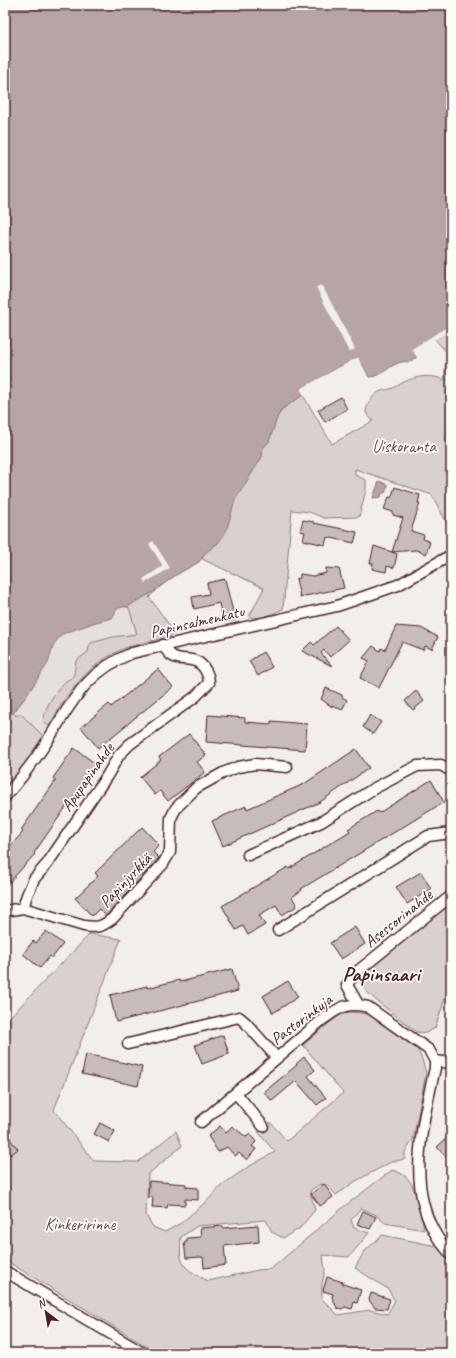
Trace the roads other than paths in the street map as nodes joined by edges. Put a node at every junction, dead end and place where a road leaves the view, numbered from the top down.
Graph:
1 (451, 554) edge
2 (163, 645) junction
3 (288, 767) dead end
4 (451, 771) edge
5 (5, 797) edge
6 (451, 833) edge
7 (248, 855) dead end
8 (451, 896) edge
9 (23, 908) junction
10 (5, 911) edge
11 (278, 930) dead end
12 (358, 1004) junction
13 (128, 1044) dead end
14 (277, 1058) junction
15 (435, 1060) junction
16 (451, 1063) edge
17 (236, 1093) junction
18 (201, 1122) dead end
19 (263, 1126) dead end
20 (451, 1255) edge
21 (5, 1271) edge
22 (143, 1353) edge

1 - 2 street, Papinsalmenkatu
2 - 5 street, Papinsalmenkatu
2 - 9 street, Apupapinahde
3 - 9 street, Papinjyrkkä
4 - 7 street
6 - 11 street
8 - 12 street, Asessorinahde
9 - 10 street, Papinjyrkkä
12 - 14 street, Pastorinkuja
12 - 15 street, Pastorinkuja
13 - 14 street
14 - 17 street, Pastorinkuja
15 - 16 street
15 - 20 street
17 - 18 street, Pastorinkuja
17 - 19 street
21 - 22 street

